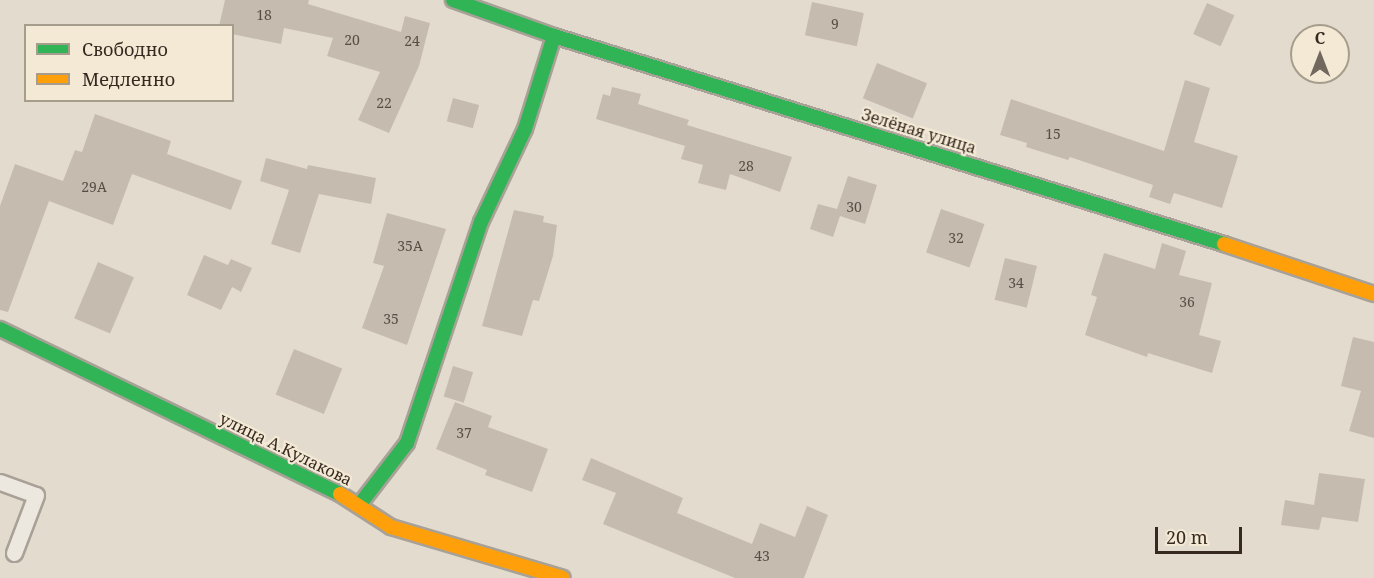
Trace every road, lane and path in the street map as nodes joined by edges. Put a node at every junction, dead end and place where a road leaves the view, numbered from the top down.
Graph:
1 (453, 0) edge
2 (554, 36) junction
3 (1374, 294) edge
4 (0, 329) edge
5 (0, 482) edge
6 (360, 504) junction
7 (14, 553) dead end
8 (562, 578) edge

1 - 2 street, Зелёная улица
2 - 3 street, Зелёная улица
2 - 6 street
4 - 6 street, улица А.Кулакова
5 - 7 lane
6 - 8 street, улица А.Кулакова

